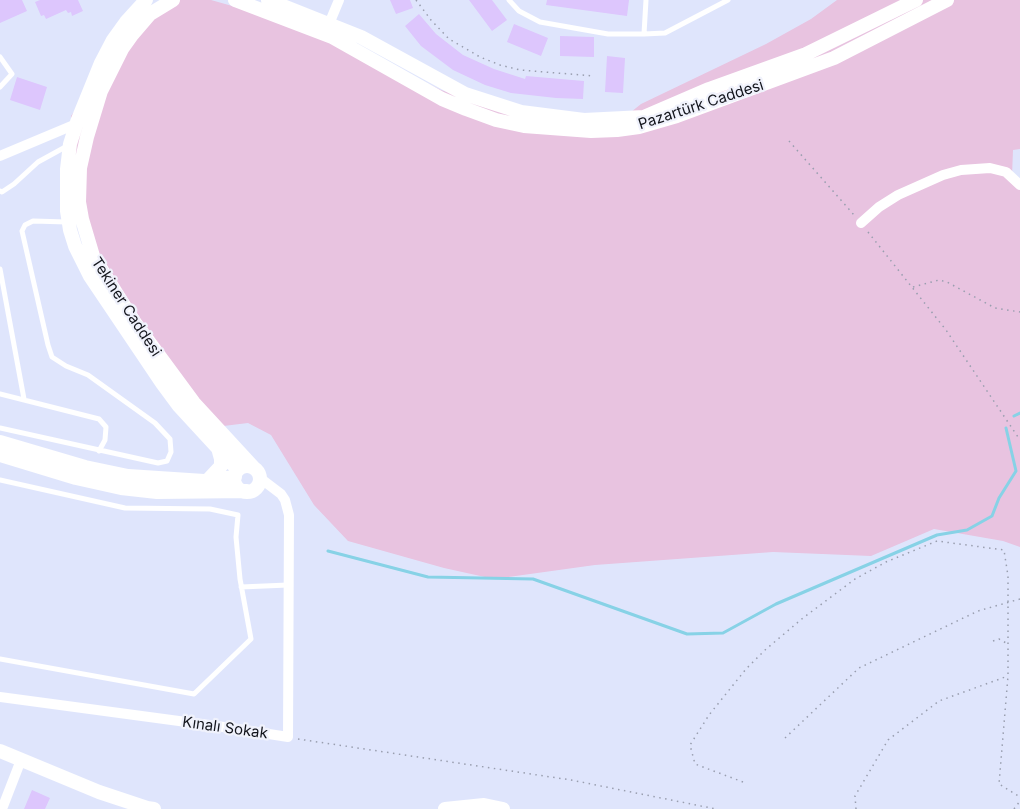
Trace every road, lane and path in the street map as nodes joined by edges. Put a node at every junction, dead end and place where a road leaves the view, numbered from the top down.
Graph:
1 (146, 0) edge
2 (173, 0) edge
3 (235, 0) edge
4 (268, 0) edge
5 (339, 0) edge
6 (416, 0) edge
7 (509, 0) edge
8 (646, 0) edge
9 (728, 0) edge
10 (916, 0) edge
11 (947, 0) edge
12 (322, 27) junction
13 (644, 34) junction
14 (0, 57) edge
15 (594, 76) dead end
16 (0, 87) edge
17 (92, 120) junction
18 (76, 124) junction
19 (789, 141) dead end
20 (70, 144) junction
21 (0, 156) edge
22 (1020, 185) edge
23 (0, 191) edge
24 (69, 222) junction
25 (861, 223) junction
26 (0, 269) edge
27 (912, 288) junction
28 (1020, 312) edge
29 (0, 394) edge
30 (24, 399) junction
31 (0, 428) edge
32 (1020, 440) edge
33 (0, 442) edge
34 (218, 448) junction
35 (99, 451) junction
36 (0, 454) edge
37 (257, 473) junction
38 (237, 474) junction
39 (0, 480) edge
40 (207, 481) junction
41 (247, 492) junction
42 (290, 585) junction
43 (241, 587) junction
44 (1020, 599) edge
45 (1009, 603) junction
46 (993, 641) dead end
47 (1008, 644) junction
48 (0, 659) edge
49 (1008, 676) junction
50 (0, 697) edge
51 (288, 737) junction
52 (784, 738) dead end
53 (0, 752) edge
54 (21, 760) junction
55 (743, 782) dead end
56 (1020, 799) edge
57 (2, 809) edge
58 (146, 809) edge
59 (154, 809) edge
60 (445, 809) edge
61 (503, 809) edge
62 (716, 809) edge
63 (856, 809) edge
64 (1014, 809) edge

1 - 18 street, Tekiner Caddesi
2 - 17 street, Tekiner Caddesi
3 - 12 street
4 - 12 street
5 - 12 street
6 - 15 path
7 - 13 lane
8 - 13 lane
9 - 13 lane
10 - 12 street, Pazartürk Caddesi
11 - 12 street, Pazartürk Caddesi
14 - 16 lane
17 - 18 street
17 - 37 street, Tekiner Caddesi
18 - 20 street, Tekiner Caddesi
18 - 21 street
19 - 25 path
20 - 23 lane
20 - 24 street, Tekiner Caddesi
22 - 25 street
24 - 34 street, Tekiner Caddesi
24 - 35 lane
25 - 27 path
26 - 30 lane
27 - 28 path
27 - 32 path
29 - 30 lane
30 - 35 lane
31 - 35 lane
33 - 40 street
34 - 38 street, Tekiner Caddesi
34 - 40 street
36 - 41 street
37 - 38 street
37 - 41 street
37 - 42 street, Kınalı Sokak
38 - 40 street
38 - 41 street, Tekiner Caddesi
39 - 43 lane
42 - 43 lane
42 - 51 street, Kınalı Sokak
43 - 48 lane
44 - 45 path
45 - 47 path
45 - 52 path
45 - 55 path
46 - 47 path
47 - 49 path
49 - 56 path
49 - 63 path
50 - 51 street, Kınalı Sokak
51 - 62 path
53 - 54 street
54 - 57 street
54 - 58 street
56 - 64 path
58 - 59 street
60 - 61 street

